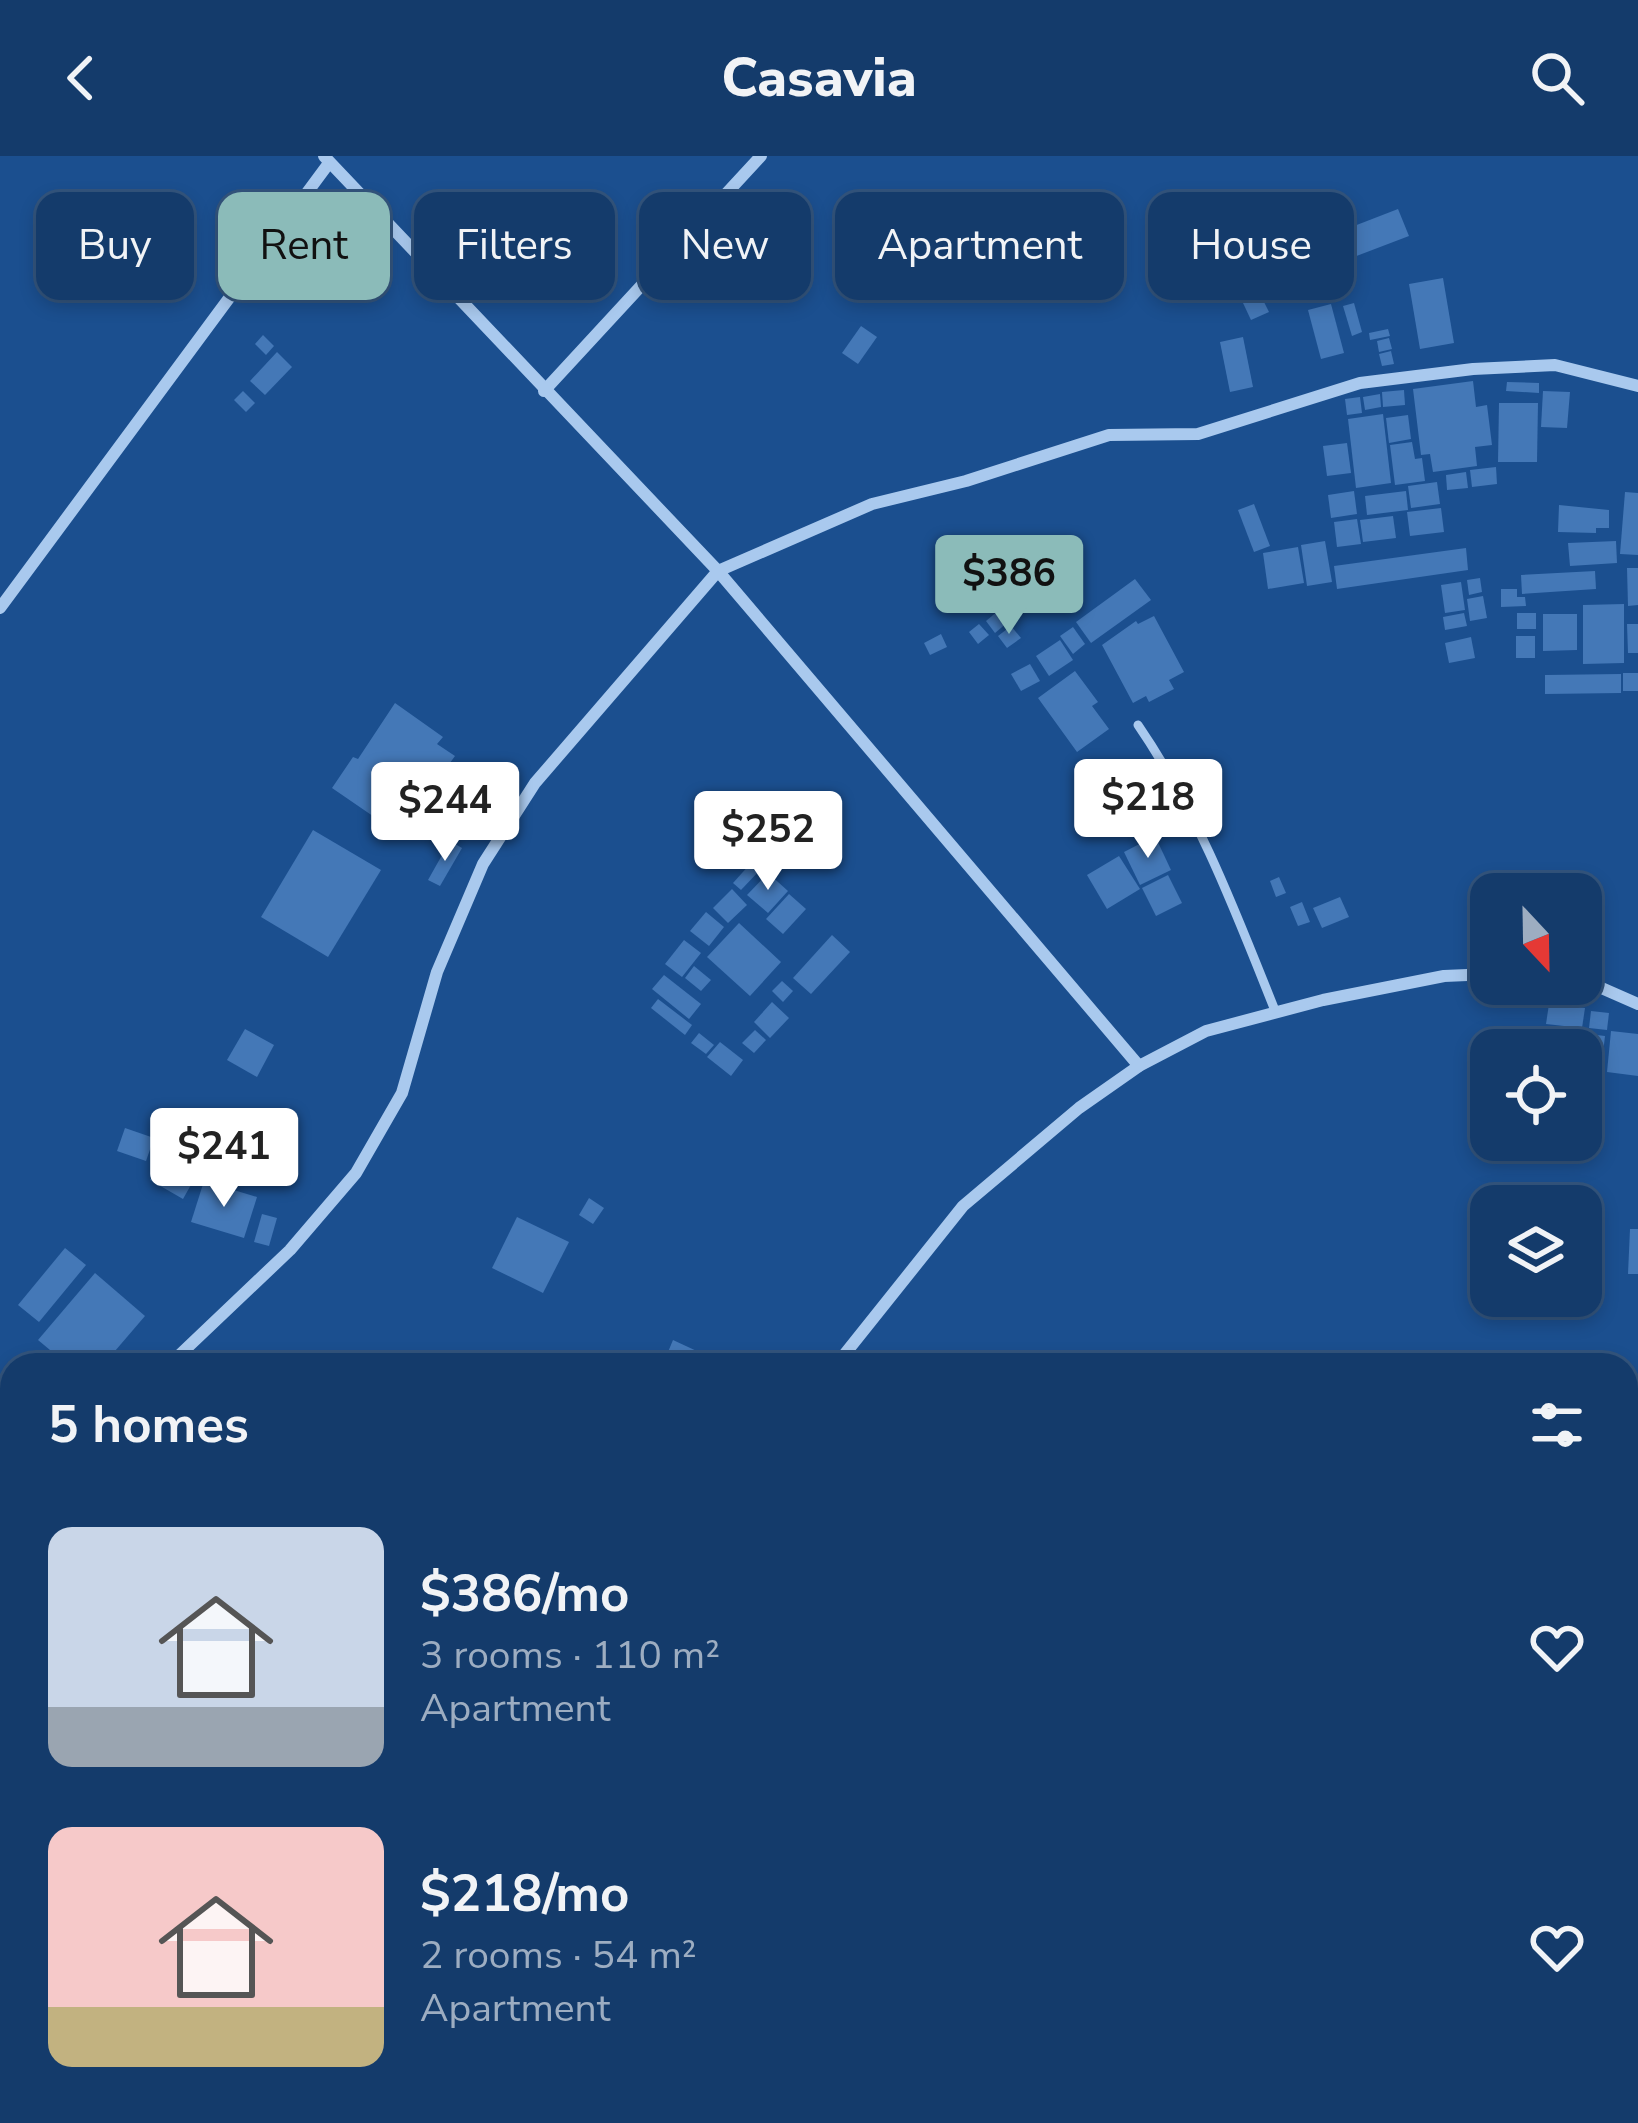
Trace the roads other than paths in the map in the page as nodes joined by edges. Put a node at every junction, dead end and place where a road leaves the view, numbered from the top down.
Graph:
1 (761, 156) edge
2 (327, 159) edge
3 (1638, 386) edge
4 (544, 391) junction
5 (718, 571) junction
6 (0, 608) edge
7 (1138, 724) dead end
8 (1470, 975) edge
9 (1602, 988) edge
10 (1638, 1004) edge
11 (1276, 1013) junction
12 (1139, 1066) junction
13 (182, 1353) edge
14 (846, 1353) edge

1 - 4 street
2 - 4 street
2 - 6 street
3 - 5 street
4 - 5 street
5 - 12 street
5 - 13 street
7 - 11 lane
8 - 11 street
9 - 10 street
11 - 12 street
12 - 14 street

